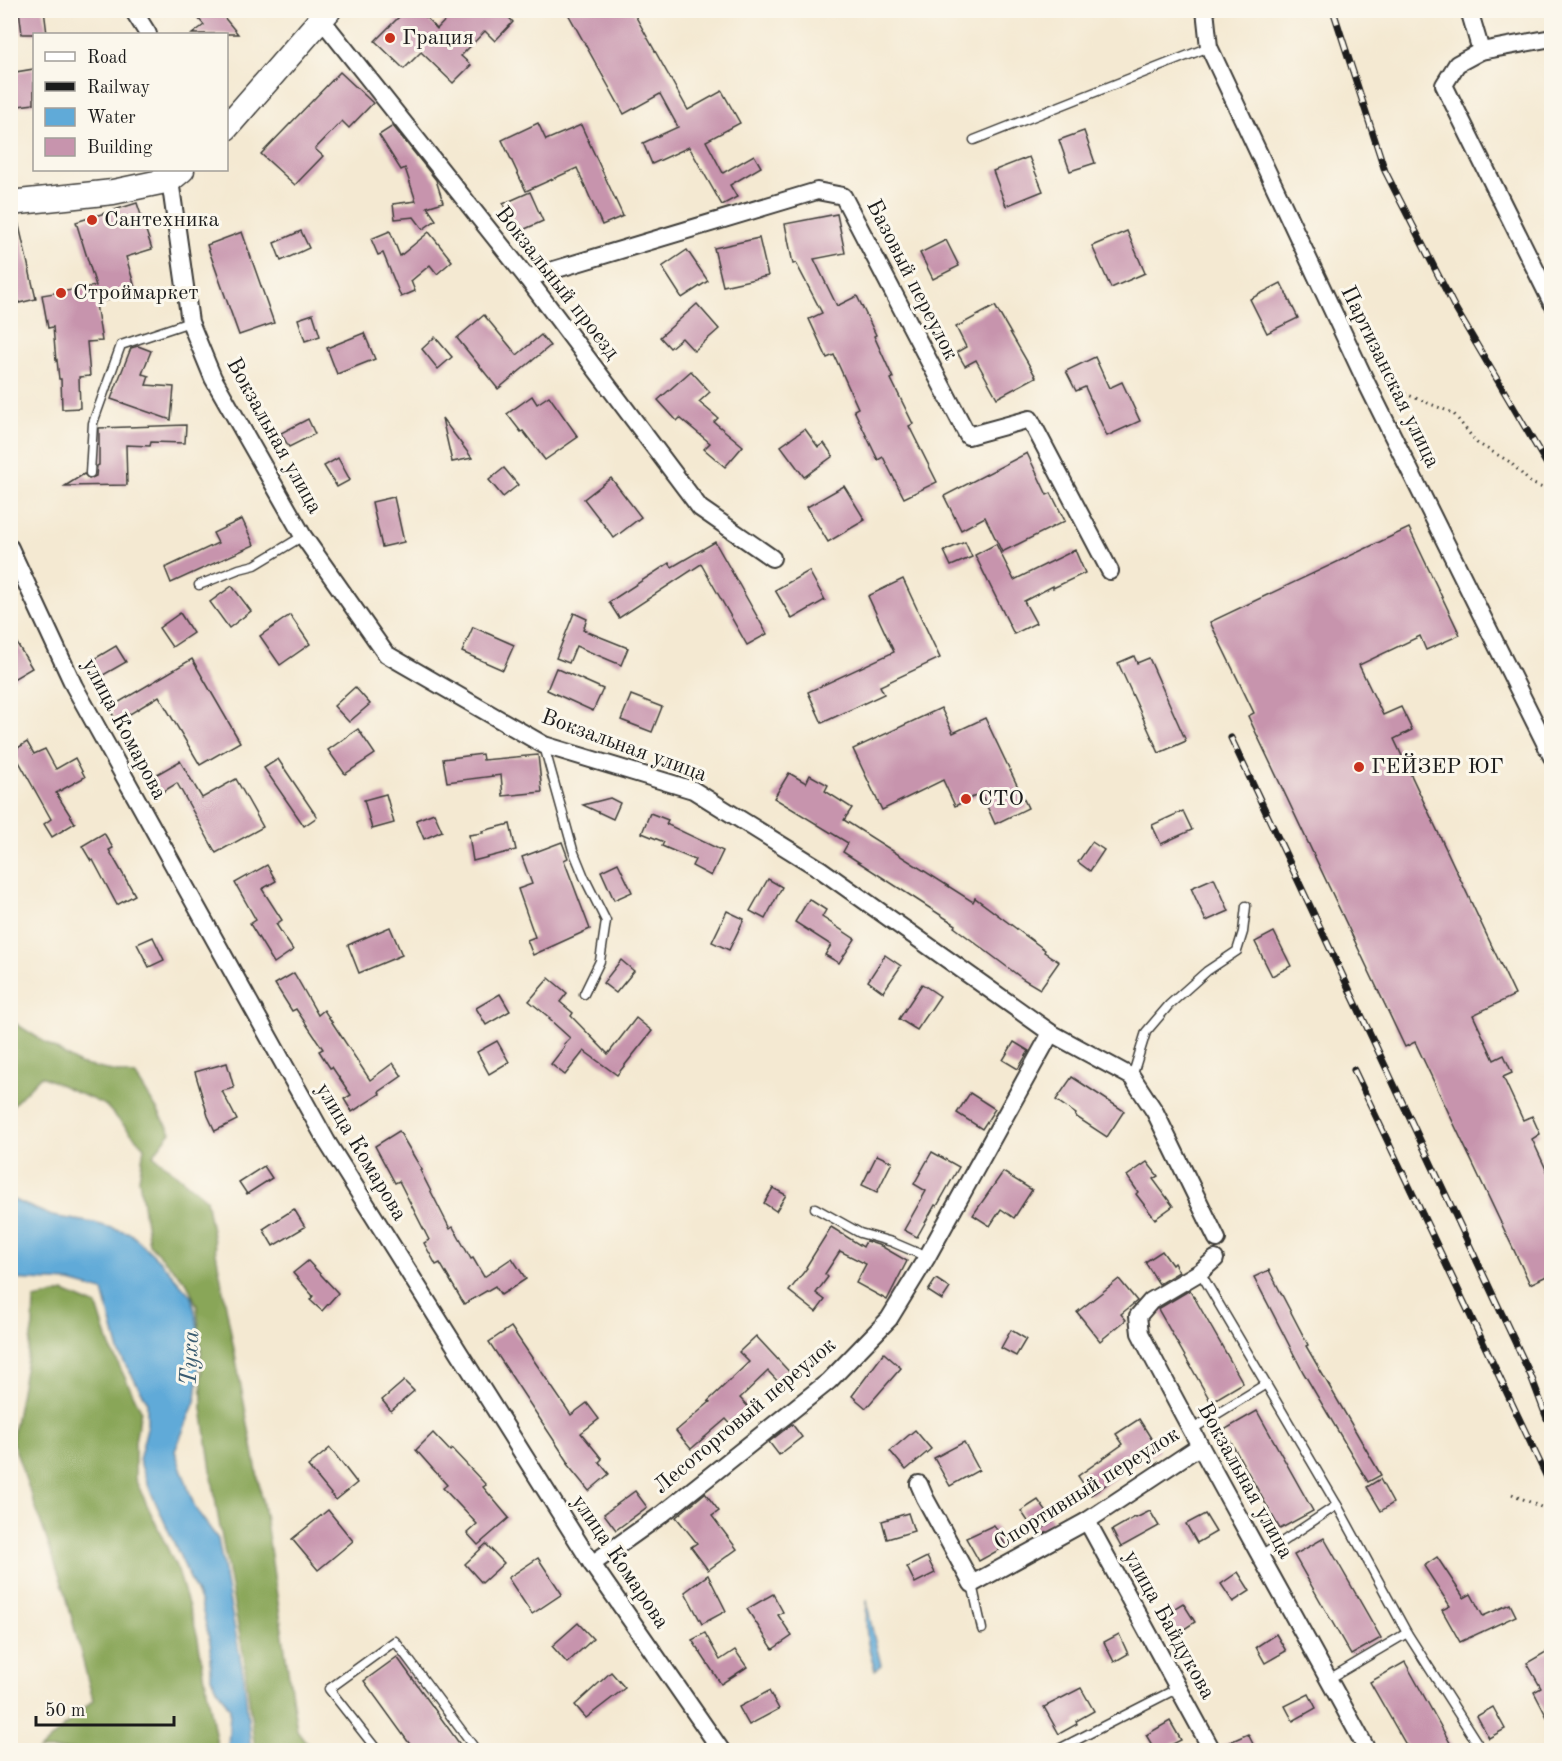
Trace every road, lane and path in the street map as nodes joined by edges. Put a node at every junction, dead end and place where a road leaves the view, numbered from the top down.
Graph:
1 (133, 10) edge
2 (1205, 10) edge
3 (1468, 10) edge
4 (326, 15) edge
5 (147, 33) edge
6 (1551, 38) edge
7 (1209, 47) junction
8 (1481, 51) junction
9 (228, 126) edge
10 (974, 140) dead end
11 (176, 175) edge
12 (10, 203) edge
13 (527, 278) junction
14 (1551, 303) edge
15 (190, 321) junction
16 (1366, 382) junction
17 (90, 473) dead end
18 (1551, 492) edge
19 (303, 536) junction
20 (10, 548) edge
21 (772, 558) dead end
22 (1110, 571) dead end
23 (199, 585) dead end
24 (544, 746) junction
25 (1551, 757) edge
26 (1246, 906) dead end
27 (584, 994) dead end
28 (1051, 1033) junction
29 (1132, 1077) junction
30 (815, 1208) dead end
31 (1217, 1239) dead end
32 (927, 1257) junction
33 (1215, 1259) dead end
34 (1200, 1272) junction
35 (1266, 1384) junction
36 (1191, 1431) junction
37 (1200, 1446) junction
38 (919, 1484) dead end
39 (1512, 1494) dead end
40 (1337, 1505) junction
41 (1551, 1512) edge
42 (1087, 1521) junction
43 (1261, 1556) junction
44 (592, 1564) junction
45 (972, 1584) junction
46 (982, 1629) dead end
47 (1407, 1633) junction
48 (1329, 1679) junction
49 (1178, 1688) junction
50 (377, 1750) edge
51 (476, 1750) edge
52 (721, 1750) edge
53 (1057, 1750) edge
54 (1212, 1750) edge
55 (1367, 1750) edge
56 (1478, 1750) edge

1 - 5 street
2 - 7 street, Партизанская улица
3 - 8 street
4 - 9 main road
4 - 13 street, Вокзальный проезд
6 - 8 street
7 - 10 lane
7 - 16 street, Партизанская улица
8 - 14 street
11 - 12 main road
11 - 15 street, Вокзальная улица
13 - 21 street, Вокзальный проезд
13 - 22 street, Базовый переулок
15 - 17 lane
15 - 19 street, Вокзальная улица
16 - 18 path
16 - 25 street, Партизанская улица
19 - 23 lane
19 - 24 street, Вокзальная улица
20 - 44 street, улица Комарова
24 - 27 lane
24 - 28 street, Вокзальная улица
26 - 29 lane
28 - 29 street, Вокзальная улица
28 - 32 street, Лесоторговый переулок
29 - 31 street, Вокзальная улица
30 - 32 lane
32 - 44 street, Лесоторговый переулок
33 - 34 street, Вокзальная улица
34 - 35 lane
34 - 36 street, Вокзальная улица
35 - 36 lane
35 - 40 lane
36 - 37 street, Вокзальная улица
37 - 42 street, Спортивный переулок
37 - 43 street, Вокзальная улица
38 - 45 street
39 - 41 path
40 - 43 lane
40 - 47 lane
42 - 45 street, Спортивный переулок
42 - 49 street, улица Байдукова
43 - 48 street, Вокзальная улица
44 - 52 street, улица Комарова
45 - 46 lane
47 - 48 lane
47 - 56 lane
48 - 55 street, Вокзальная улица
49 - 53 lane
49 - 54 street, улица Байдукова
50 - 51 lane

